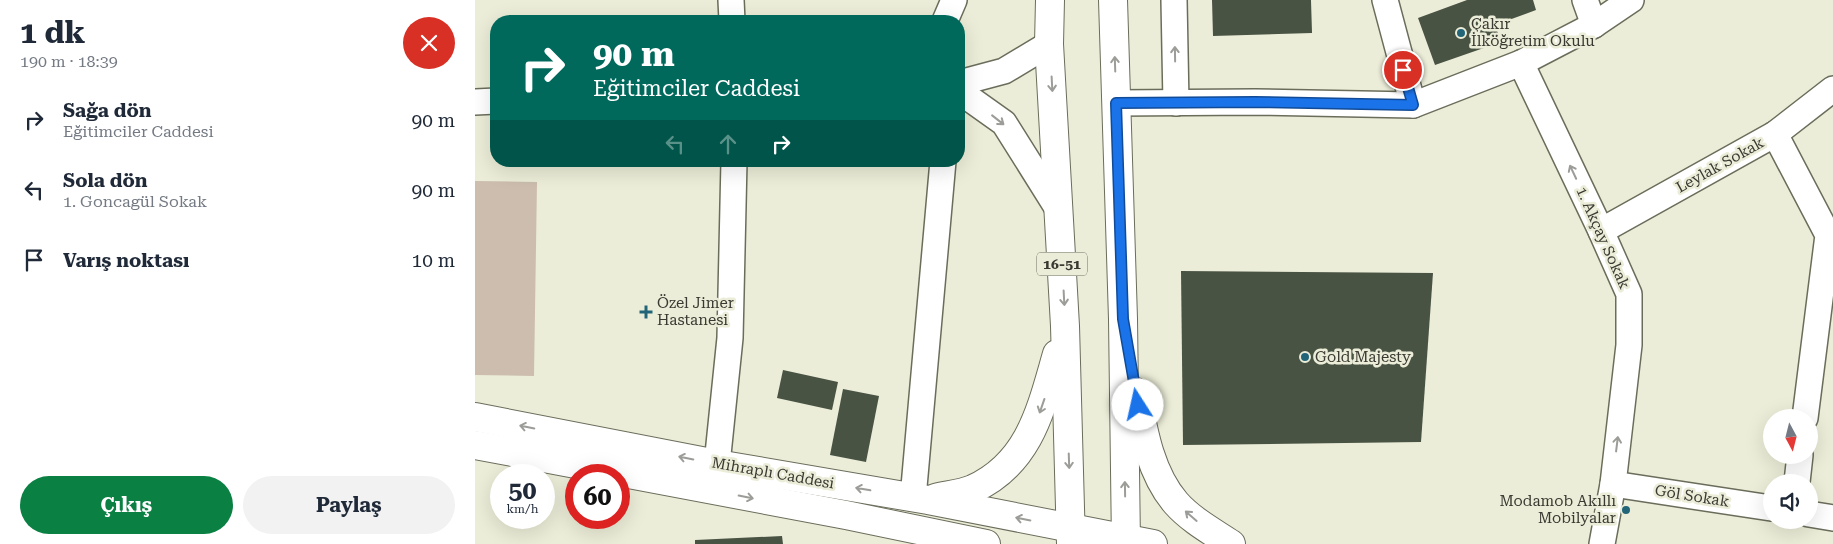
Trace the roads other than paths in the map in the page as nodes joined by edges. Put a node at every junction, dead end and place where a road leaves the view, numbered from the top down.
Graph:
1 (731, 0) edge
2 (954, 0) edge
3 (1050, 0) edge
4 (1113, 0) edge
5 (1174, 0) edge
6 (1385, 0) edge
7 (1585, 0) edge
8 (1631, 0) edge
9 (732, 15) edge
10 (948, 15) edge
11 (1595, 24) junction
12 (1049, 44) junction
13 (1521, 62) junction
14 (965, 81) edge
15 (1833, 89) edge
16 (965, 95) edge
17 (490, 101) edge
18 (475, 102) edge
19 (1116, 103) junction
20 (1176, 103) junction
21 (1413, 105) junction
22 (1775, 134) junction
23 (734, 167) edge
24 (943, 167) edge
25 (1059, 209) junction
26 (1601, 231) junction
27 (1123, 319) junction
28 (1065, 326) junction
29 (1806, 409) edge
30 (475, 416) edge
31 (475, 445) edge
32 (717, 464) junction
33 (1613, 484) junction
34 (920, 499) junction
35 (1763, 507) edge
36 (1818, 516) edge
37 (1833, 518) edge
38 (1071, 536) edge
39 (934, 537) edge
40 (1126, 541) edge
41 (986, 544) edge
42 (1153, 544) edge
43 (1231, 544) edge
44 (1602, 544) edge

1 - 9 street
2 - 10 street
3 - 12 main road, 16-51
19 -> 4 main road
20 -> 5 street
6 - 21 street
7 - 11 street
8 - 11 street
11 - 13 street
12 - 14 street
12 -> 25 main road, 16-51
13 - 21 street
26 -> 13 street, 1. Akçay Sokak
15 - 22 street, Leylak Sokak
16 -> 25 street
17 - 18 street
19 - 20 street
19 - 27 main road
20 - 21 street
22 - 26 street, Leylak Sokak
22 - 29 street
23 - 32 street
24 - 34 street
25 -> 28 main road, 16-51
33 -> 26 street, 1. Akçay Sokak
40 -> 27 main road
43 -> 27 main road
28 -> 34 main road
28 -> 38 main road, 16-51
32 -> 30 main road, Mihraplı Caddesi
31 -> 39 main road, Mihraplı Caddesi
34 -> 32 main road, Mihraplı Caddesi
33 - 35 street, Göl Sokak
33 - 44 street, 1. Akçay Sokak
38 -> 34 main road, Mihraplı Caddesi
36 - 37 street
38 - 40 main road, Mihraplı Caddesi
39 - 41 main road, Mihraplı Caddesi
40 - 42 main road, Mihraplı Caddesi

